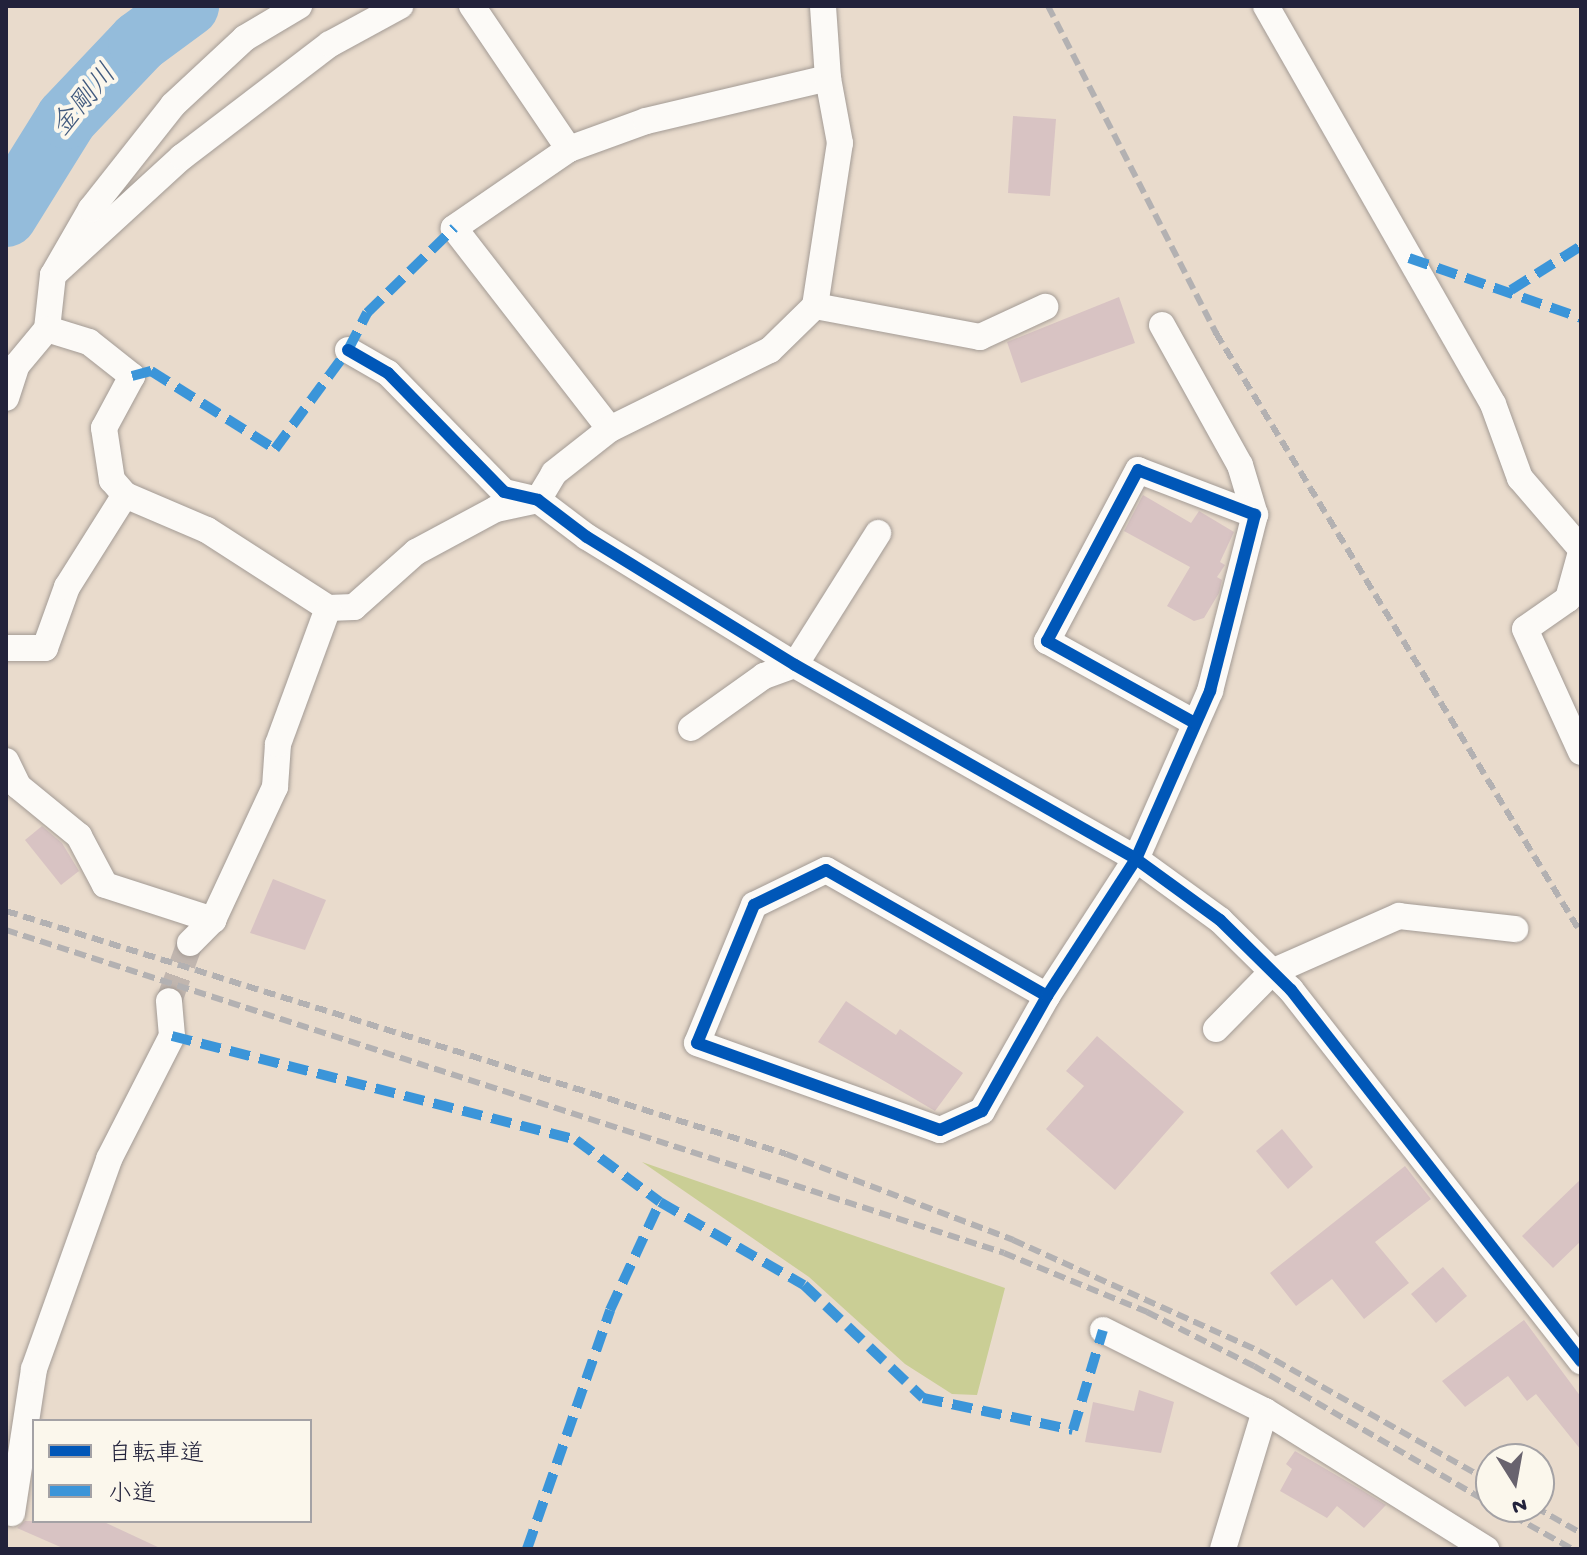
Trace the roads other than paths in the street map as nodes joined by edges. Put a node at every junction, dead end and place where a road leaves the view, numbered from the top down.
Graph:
1 (299, 6) edge
2 (400, 6) edge
3 (472, 6) edge
4 (823, 6) edge
5 (1266, 6) edge
6 (828, 78) junction
7 (569, 149) junction
8 (53, 275) junction
9 (815, 306) junction
10 (1045, 307) dead end
11 (1162, 325) dead end
12 (47, 329) junction
13 (348, 350) dead end
14 (6, 398) edge
15 (610, 429) junction
16 (125, 495) junction
17 (538, 500) junction
18 (1255, 515) junction
19 (878, 533) dead end
20 (1581, 550) edge
21 (328, 608) junction
22 (6, 648) edge
23 (795, 665) junction
24 (1195, 723) junction
25 (691, 728) dead end
26 (1581, 752) edge
27 (6, 761) edge
28 (1136, 859) junction
29 (213, 920) junction
30 (1515, 929) dead end
31 (190, 943) tunnel mouth
32 (1272, 972) junction
33 (1047, 996) junction
34 (169, 1001) tunnel mouth
35 (1216, 1029) dead end
36 (1103, 1330) dead end
37 (1581, 1361) edge
38 (1265, 1411) junction
39 (12, 1513) dead end
40 (1223, 1549) edge
41 (1486, 1549) edge

1 - 8 street
2 - 8 street
3 - 7 street
4 - 6 street
5 - 20 street
6 - 7 street
6 - 9 street
7 - 15 street
8 - 12 street
9 - 10 street
9 - 15 street
11 - 18 street
12 - 14 street
12 - 16 street
13 - 17 street
15 - 17 street
16 - 21 street
16 - 22 street
17 - 21 street
17 - 23 street
18 - 24 street
18 - 24 street
19 - 23 street
20 - 26 street
21 - 29 street
23 - 25 street
23 - 28 street
24 - 28 street
27 - 29 street
28 - 32 street
28 - 33 street
29 - 31 street
30 - 32 street
32 - 35 street
32 - 37 street
33 - 33 street
34 - 39 street
36 - 38 street
38 - 40 street
38 - 41 street

